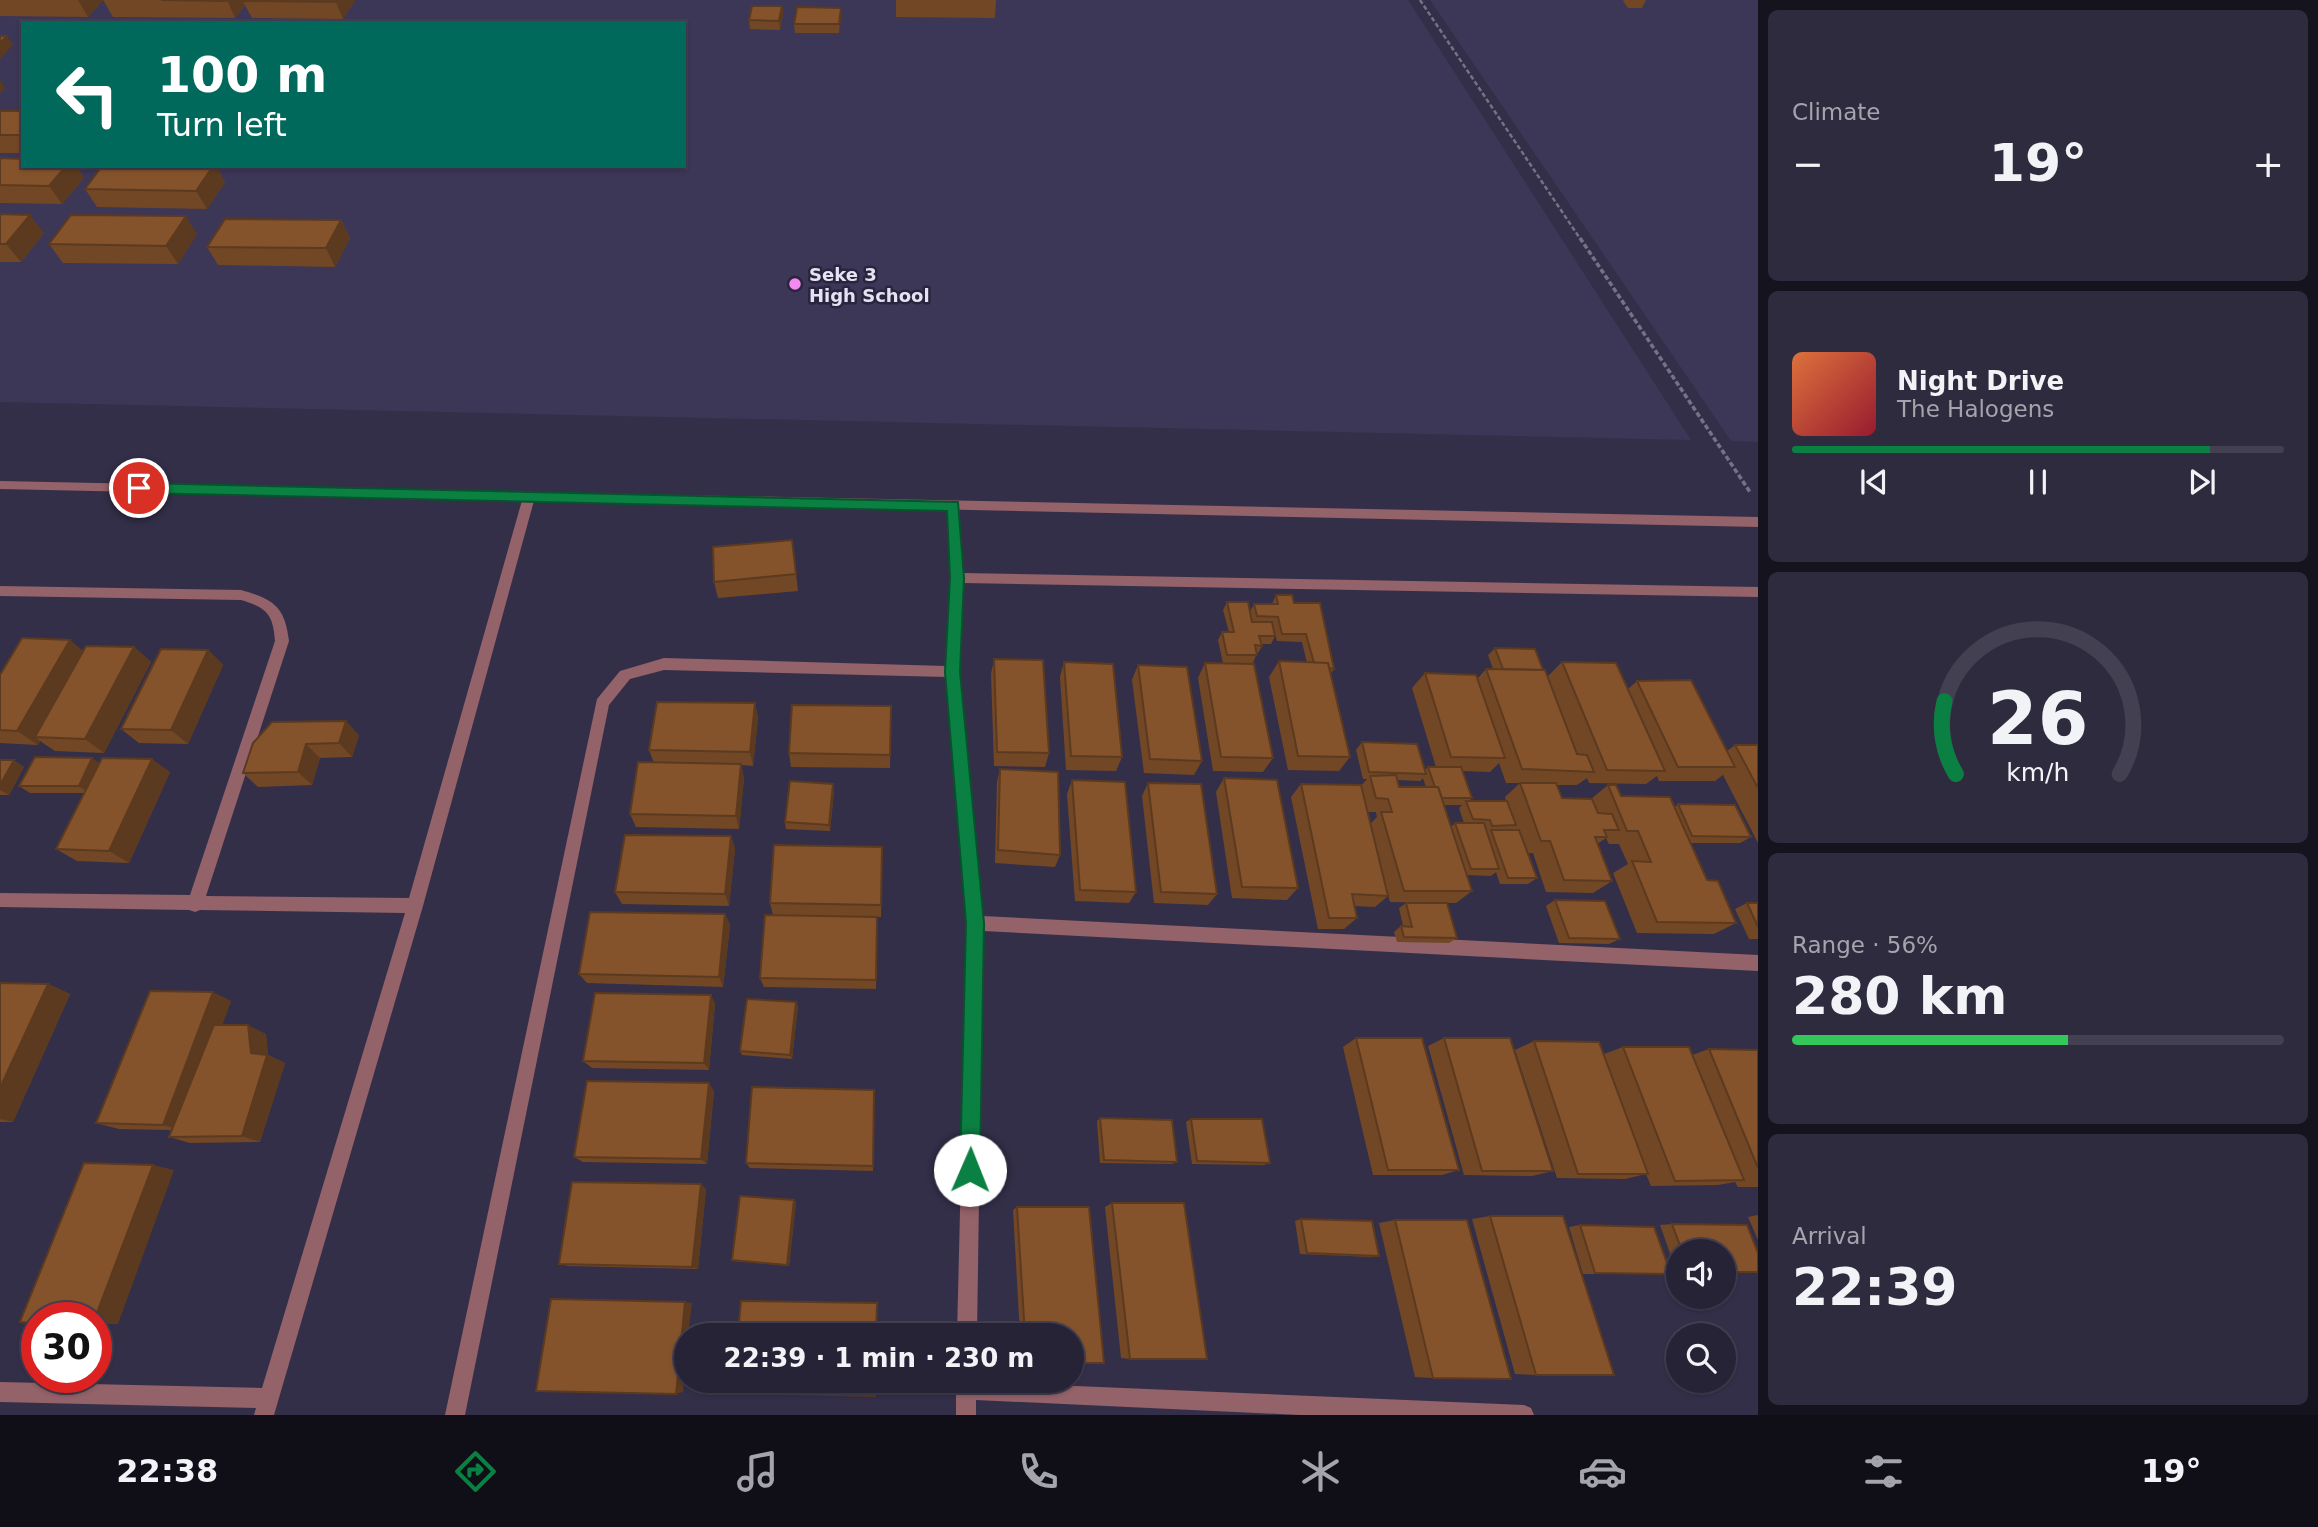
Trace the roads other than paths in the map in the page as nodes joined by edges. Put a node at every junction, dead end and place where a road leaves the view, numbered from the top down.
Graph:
1 (0, 485) edge
2 (529, 497) junction
3 (953, 506) junction
4 (1758, 522) edge
5 (957, 578) junction
6 (0, 591) edge
7 (1758, 592) edge
8 (953, 672) junction
9 (0, 901) edge
10 (195, 905) junction
11 (415, 906) junction
12 (975, 923) junction
13 (1758, 964) edge
14 (967, 1323) edge
15 (0, 1392) edge
16 (1084, 1392) edge
17 (966, 1393) edge
18 (266, 1407) edge
19 (1491, 1414) edge
20 (454, 1415) edge
21 (966, 1415) edge
22 (1524, 1415) edge

1 - 2 street
2 - 3 street
2 - 11 street
3 - 4 street
3 - 5 street
5 - 7 street
5 - 8 street
6 - 10 street
8 - 12 street
8 - 20 street
9 - 10 street
10 - 11 street
11 - 18 street
12 - 13 street
12 - 14 street
15 - 18 street
16 - 19 street
17 - 21 street
19 - 22 street

